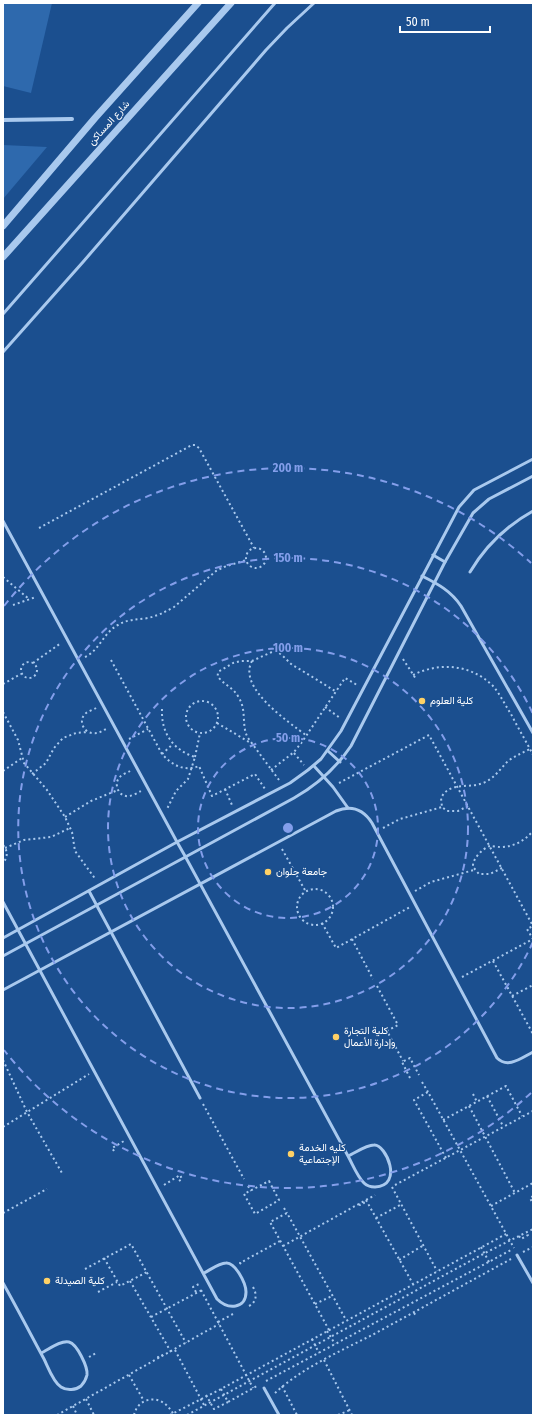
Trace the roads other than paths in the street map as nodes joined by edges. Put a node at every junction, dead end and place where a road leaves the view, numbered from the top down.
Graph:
1 (198, 3) edge
2 (231, 3) edge
3 (275, 3) edge
4 (314, 3) edge
5 (72, 119) dead end
6 (3, 120) edge
7 (3, 226) edge
8 (3, 257) edge
9 (3, 314) edge
10 (3, 352) edge
11 (533, 459) edge
12 (533, 476) edge
13 (533, 511) edge
14 (3, 521) edge
15 (433, 555) junction
16 (445, 562) junction
17 (470, 572) dead end
18 (422, 576) junction
19 (435, 582) junction
20 (533, 733) edge
21 (328, 751) junction
22 (340, 762) junction
23 (314, 766) junction
24 (325, 777) junction
25 (348, 808) junction
26 (178, 842) junction
27 (185, 856) junction
28 (200, 884) junction
29 (89, 891) junction
30 (3, 902) edge
31 (97, 905) junction
32 (18, 930) junction
33 (111, 932) junction
34 (3, 938) edge
35 (25, 944) junction
36 (3, 956) edge
37 (40, 970) junction
38 (3, 990) edge
39 (533, 1052) edge
40 (200, 1098) road end
41 (348, 1156) junction
42 (517, 1255) road end
43 (204, 1274) junction
44 (3, 1283) edge
45 (533, 1283) edge
46 (41, 1353) junction
47 (264, 1388) dead end
48 (279, 1415) edge

1 - 7 street, شارع المساكن
2 - 8 street, شارع المساكن
3 - 9 lane
4 - 10 lane
5 - 6 street
11 - 15 lane
12 - 16 lane
13 - 17 lane
14 - 26 lane
15 - 16 lane
15 - 18 lane
16 - 19 lane
18 - 19 lane
18 - 21 lane
19 - 20 lane
19 - 22 lane
21 - 22 lane
21 - 23 lane
22 - 24 lane
23 - 24 lane
23 - 26 lane
24 - 25 lane
24 - 27 lane
25 - 28 lane
25 - 39 lane
26 - 27 lane
26 - 29 lane
27 - 28 lane
27 - 31 lane
28 - 33 lane
28 - 41 lane
29 - 31 lane
29 - 32 lane
30 - 32 lane
31 - 33 lane
31 - 35 lane
32 - 34 lane
32 - 35 lane
33 - 37 lane
33 - 40 lane
35 - 36 lane
35 - 37 lane
37 - 38 lane
37 - 43 lane
41 - 41 lane
42 - 45 lane
43 - 43 lane
44 - 46 lane
46 - 46 lane
47 - 48 lane

